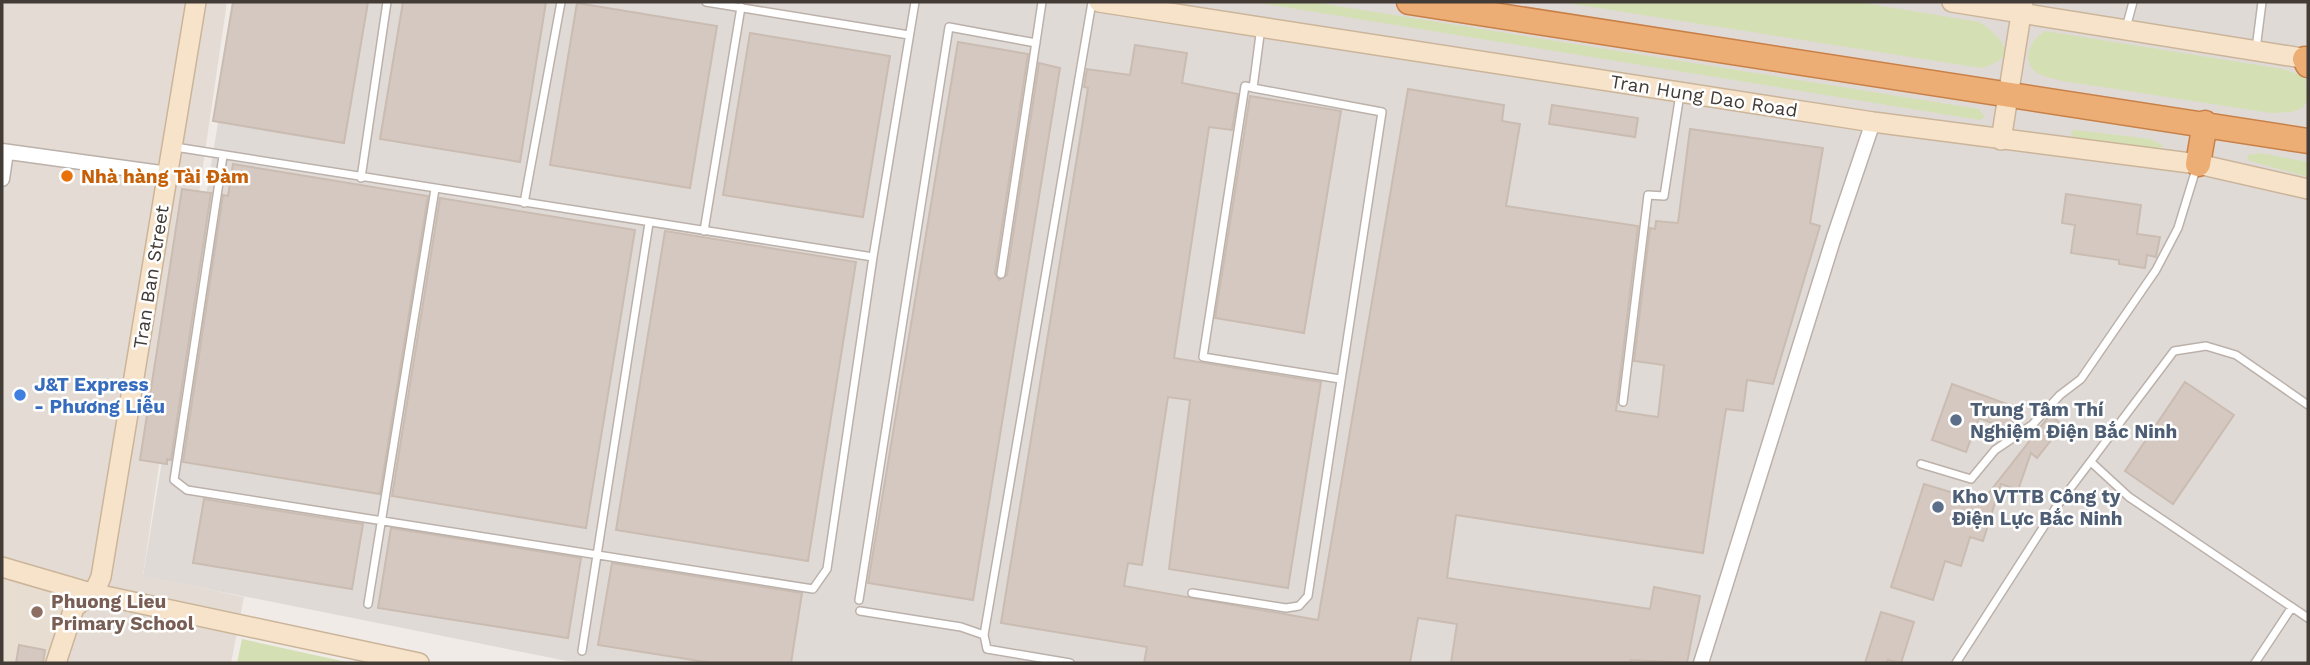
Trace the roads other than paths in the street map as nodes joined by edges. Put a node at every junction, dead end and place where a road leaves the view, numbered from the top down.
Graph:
1 (196, 2) edge
2 (387, 2) edge
3 (561, 2) edge
4 (706, 2) edge
5 (915, 2) edge
6 (1042, 2) edge
7 (1092, 2) edge
8 (1099, 2) edge
9 (1409, 2) edge
10 (1952, 2) edge
11 (2133, 2) edge
12 (2262, 2) edge
13 (741, 7) junction
14 (2022, 8) edge
15 (1261, 27) junction
16 (2126, 31) junction
17 (909, 35) junction
18 (1036, 43) junction
19 (2256, 50) junction
20 (2307, 61) edge
21 (1254, 88) junction
22 (1680, 93) junction
23 (2008, 93) junction
24 (1873, 122) junction
25 (2205, 123) junction
26 (2001, 140) junction
27 (2308, 141) edge
28 (173, 147) junction
29 (4, 152) edge
30 (223, 156) junction
31 (2198, 164) junction
32 (168, 174) junction
33 (361, 178) junction
34 (2, 179) edge
35 (435, 189) junction
36 (2308, 189) edge
37 (524, 203) junction
38 (649, 223) junction
39 (704, 231) junction
40 (873, 257) junction
41 (1001, 274) dead end
42 (1340, 379) junction
43 (1623, 402) dead end
44 (2308, 405) edge
45 (2091, 462) junction
46 (1921, 464) dead end
47 (379, 520) junction
48 (597, 555) junction
49 (2, 567) edge
50 (91, 593) junction
51 (1192, 593) dead end
52 (859, 600) dead end
53 (368, 604) dead end
54 (2292, 607) junction
55 (860, 611) dead end
56 (2308, 618) edge
57 (984, 635) junction
58 (582, 651) dead end
59 (56, 663) edge
60 (419, 663) edge
61 (1070, 663) edge
62 (1702, 663) edge
63 (1956, 663) edge
64 (2255, 663) edge

1 - 28 main road, Tran Ban Street
2 - 33 lane
3 - 37 lane
4 - 13 lane
5 - 17 lane
6 - 18 lane
7 - 57 lane
8 - 15 main road, Tran Hung Dao Road
9 - 23 highway
10 - 14 main road
11 - 16 lane
12 - 19 lane
13 - 17 lane
13 - 39 lane
14 - 16 main road
14 - 23 main road
15 - 21 lane
15 - 22 main road, Tran Hung Dao Road
16 - 19 main road
17 - 40 lane
18 - 41 lane
18 - 52 lane
19 - 20 main road
21 - 42 lane
21 - 42 lane
22 - 24 main road, Tran Hung Dao Road
22 - 43 lane
23 - 25 highway
23 - 26 main road
24 - 26 main road, Tran Hung Dao Road
24 - 62 street
25 - 27 highway
25 - 31 highway
26 - 31 main road, Tran Hung Dao Road
28 - 30 lane
28 - 32 main road, Tran Ban Street
29 - 32 street
29 - 34 street
30 - 33 lane
30 - 47 lane
31 - 36 main road, Tran Hung Dao Road
31 - 46 lane
32 - 50 main road, Tran Ban Street
33 - 35 lane
35 - 37 lane
35 - 47 lane
37 - 38 lane
38 - 39 lane
38 - 48 lane
39 - 40 lane
40 - 48 lane
42 - 51 lane
44 - 45 lane
45 - 54 lane
45 - 63 lane
47 - 48 lane
47 - 53 lane
48 - 58 lane
49 - 50 main road
50 - 59 main road, Tran Ban Street
50 - 60 main road
54 - 56 lane
54 - 64 lane
55 - 57 lane
57 - 61 lane

